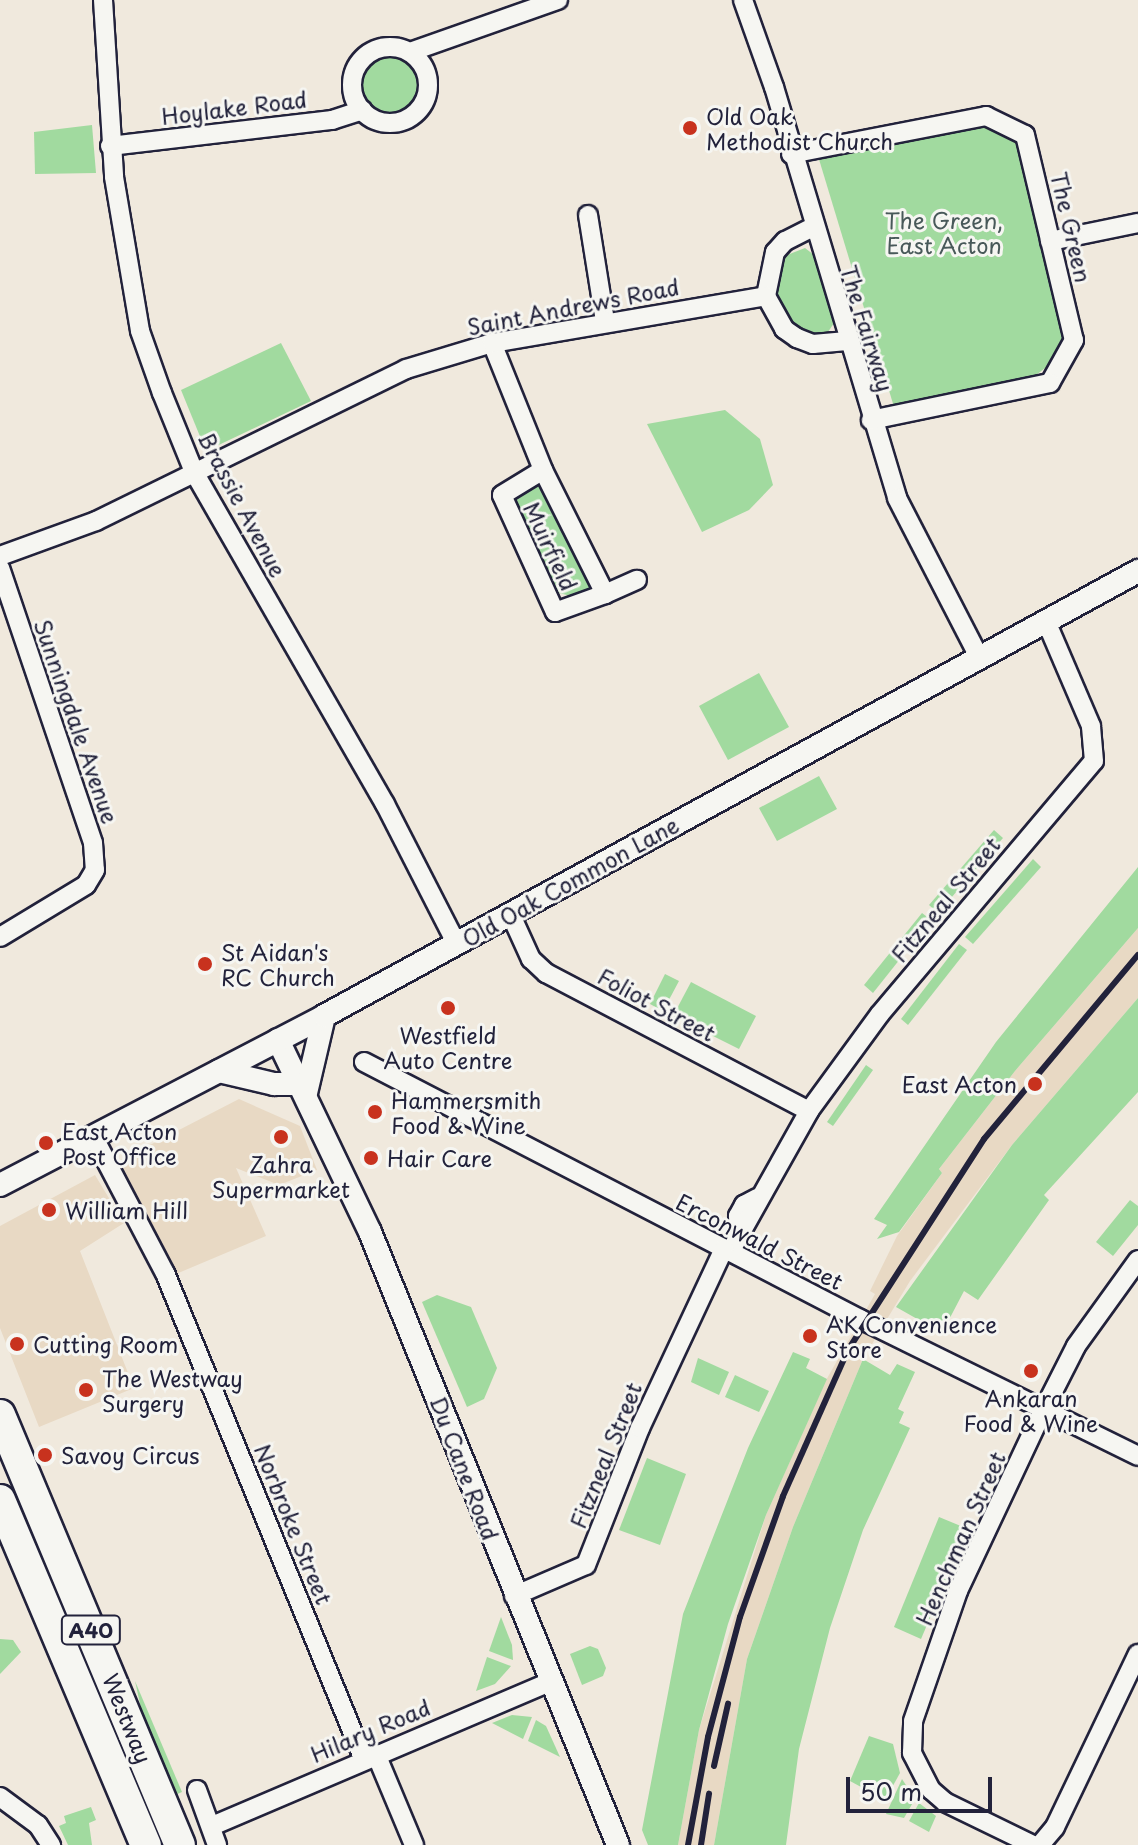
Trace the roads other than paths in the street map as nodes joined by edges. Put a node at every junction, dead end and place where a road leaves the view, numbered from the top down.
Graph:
1 (103, 0) edge
2 (558, 0) edge
3 (743, 0) edge
4 (410, 52) junction
5 (362, 110) junction
6 (110, 146) junction
7 (791, 154) junction
8 (588, 215) dead end
9 (1138, 223) edge
10 (813, 227) junction
11 (1050, 241) junction
12 (766, 296) junction
13 (605, 321) junction
14 (847, 341) junction
15 (492, 343) junction
16 (871, 420) junction
17 (543, 470) junction
18 (194, 472) junction
19 (0, 556) edge
20 (0, 568) edge
21 (1138, 571) edge
22 (637, 580) dead end
23 (605, 594) junction
24 (1046, 621) junction
25 (979, 657) junction
26 (510, 913) junction
27 (0, 937) edge
28 (456, 943) junction
29 (324, 1016) junction
30 (278, 1040) junction
31 (364, 1062) dead end
32 (219, 1071) junction
33 (303, 1088) junction
34 (809, 1111) junction
35 (93, 1136) junction
36 (3, 1182) edge
37 (727, 1250) junction
38 (1138, 1260) edge
39 (1044, 1410) junction
40 (0, 1415) edge
41 (1138, 1456) edge
42 (0, 1500) edge
43 (514, 1596) junction
44 (1138, 1654) edge
45 (549, 1682) junction
46 (1132, 1685) edge
47 (370, 1757) junction
48 (197, 1790) dead end
49 (0, 1797) edge
50 (212, 1826) junction
51 (51, 1845) edge
52 (146, 1845) edge
53 (180, 1845) edge
54 (217, 1845) edge
55 (414, 1845) edge
56 (618, 1845) edge
57 (1033, 1845) edge
58 (1040, 1845) edge

1 - 6 street, Brassie Avenue
2 - 4 street
3 - 7 street, The Fairway
4 - 5 street
4 - 5 street
5 - 6 street, Hoylake Road
6 - 18 street, Brassie Avenue
7 - 10 street, The Fairway
7 - 11 street, The Green
8 - 13 street
9 - 11 street
10 - 12 street
10 - 14 street, The Fairway
11 - 16 street, The Green
12 - 13 street, Saint Andrews Road
12 - 14 street
13 - 15 street, Saint Andrews Road
14 - 16 street, The Fairway
15 - 17 street, Muirfield
15 - 18 street, Saint Andrews Road
16 - 25 street, The Fairway
17 - 23 street, Muirfield
17 - 23 street, Muirfield
18 - 19 street, Saint Andrews Road
18 - 28 street, Brassie Avenue
20 - 27 street, Sunningdale Avenue
21 - 24 street, Old Oak Common Lane
22 - 23 street, Muirfield
24 - 25 street, Old Oak Common Lane
24 - 34 street, Fitzneal Street
25 - 26 street, Old Oak Common Lane
26 - 28 street, Old Oak Common Lane
26 - 34 street, Foliot Street
28 - 29 street, Old Oak Common Lane
29 - 30 street, Old Oak Common Lane
29 - 33 street
30 - 32 street, Old Oak Common Lane
30 - 33 street, Du Cane Road
31 - 37 street, Erconwald Street
32 - 33 street
32 - 35 street, Old Oak Common Lane
33 - 43 street, Du Cane Road
34 - 37 street, Fitzneal Street
35 - 36 street, Old Oak Common Lane
35 - 47 street, Norbroke Street
37 - 39 street, Erconwald Street
37 - 43 street, Fitzneal Street
38 - 39 street, Henchman Street
39 - 41 street, Erconwald Street
39 - 57 street, Henchman Street
40 - 53 highway, Westway / A40
42 - 52 highway, Westway / A40
43 - 45 street, Du Cane Road
44 - 46 street
45 - 47 street, Hilary Road
45 - 56 street, Du Cane Road
46 - 58 street
47 - 50 street, Hilary Road
47 - 55 street, Norbroke Street
48 - 50 street
49 - 51 street
50 - 54 street

